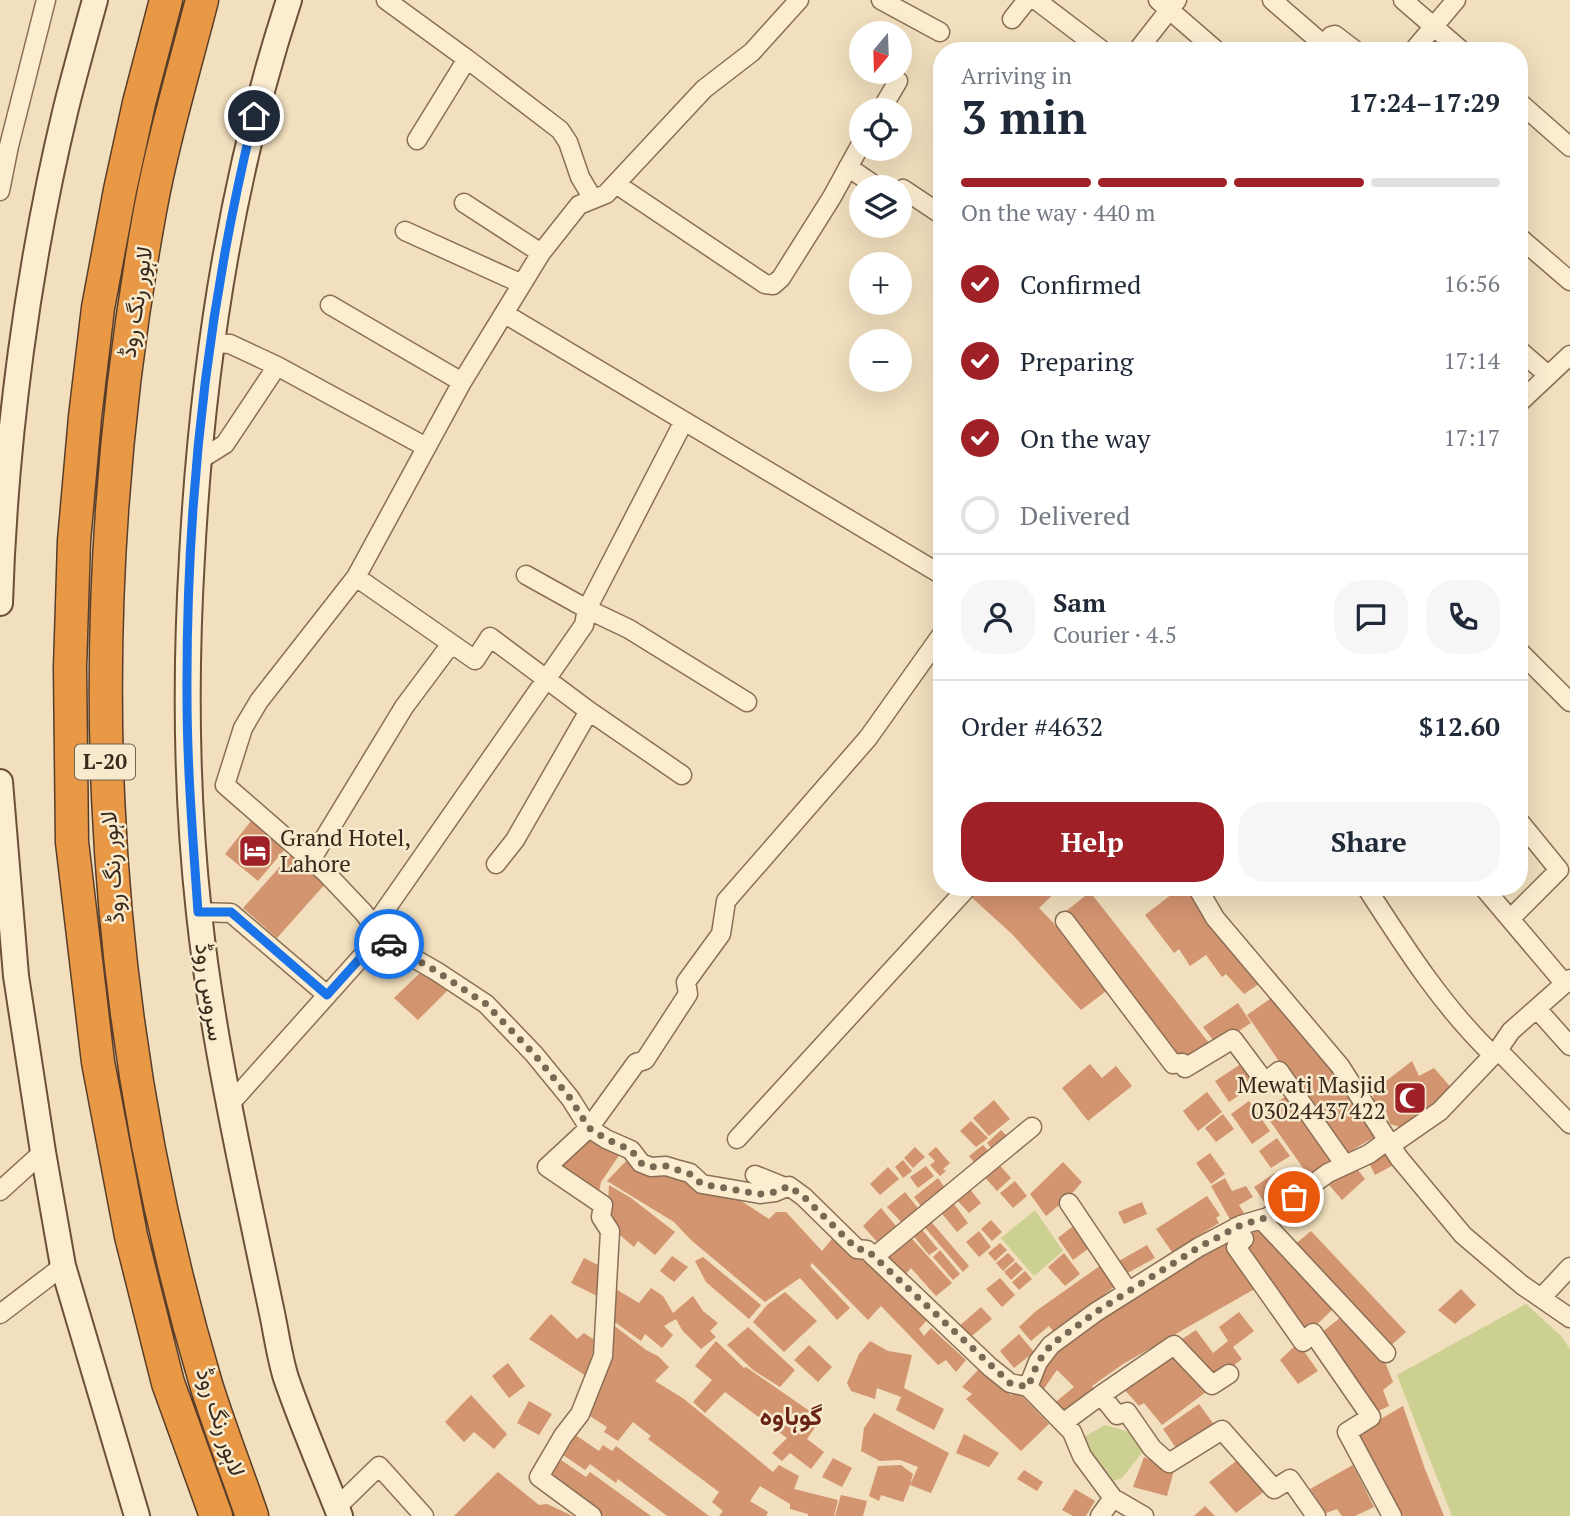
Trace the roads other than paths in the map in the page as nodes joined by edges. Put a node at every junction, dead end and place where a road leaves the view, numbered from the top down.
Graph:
1 (46, 0) edge
2 (95, 0) edge
3 (166, 0) edge
4 (202, 0) edge
5 (289, 0) edge
6 (386, 0) edge
7 (799, 0) edge
8 (881, 0) edge
9 (1027, 0) edge
10 (1036, 0) edge
11 (1272, 0) edge
12 (1403, 0) edge
13 (1456, 0) edge
14 (1168, 3) edge
15 (1012, 19) dead end
16 (1433, 25) junction
17 (940, 32) dead end
18 (1091, 42) edge
19 (1143, 42) edge
20 (1208, 42) edge
21 (1316, 42) edge
22 (1326, 42) edge
23 (1344, 42) edge
24 (1420, 42) edge
25 (1452, 42) edge
26 (467, 59) junction
27 (1528, 117) edge
28 (417, 140) dead end
29 (4, 144) edge
30 (1570, 147) edge
31 (851, 161) edge
32 (848, 167) junction
33 (860, 175) edge
34 (616, 184) junction
35 (0, 191) edge
36 (912, 196) edge
37 (593, 199) junction
38 (464, 203) dead end
39 (933, 209) edge
40 (405, 231) dead end
41 (1528, 245) edge
42 (541, 253) junction
43 (1570, 281) edge
44 (522, 284) junction
45 (330, 305) dead end
46 (505, 314) junction
47 (212, 343) junction
48 (1570, 355) edge
49 (1528, 358) edge
50 (277, 366) junction
51 (1548, 375) junction
52 (462, 382) junction
53 (1528, 394) edge
54 (684, 421) junction
55 (426, 447) junction
56 (198, 461) junction
57 (933, 570) edge
58 (526, 575) dead end
59 (356, 577) junction
60 (0, 603) edge
61 (587, 609) junction
62 (451, 644) junction
63 (933, 647) edge
64 (1528, 660) edge
65 (547, 679) junction
66 (747, 702) dead end
67 (1570, 702) edge
68 (589, 710) junction
69 (682, 775) dead end
70 (0, 782) edge
71 (1528, 832) edge
72 (311, 860) junction
73 (496, 864) dead end
74 (960, 896) edge
75 (1202, 896) edge
76 (1372, 896) edge
77 (1491, 896) edge
78 (198, 912) junction
79 (1510, 919) junction
80 (1065, 922) dead end
81 (377, 931) junction
82 (1567, 982) edge
83 (327, 995) junction
84 (1537, 1009) junction
85 (1570, 1046) edge
86 (1495, 1052) junction
87 (229, 1105) junction
88 (1570, 1124) edge
89 (1032, 1127) dead end
90 (589, 1128) junction
91 (737, 1139) dead end
92 (1389, 1143) junction
93 (43, 1152) junction
94 (1345, 1165) junction
95 (755, 1175) dead end
96 (785, 1187) junction
97 (0, 1191) edge
98 (1069, 1203) dead end
99 (1261, 1219) junction
100 (1237, 1227) junction
101 (874, 1257) junction
102 (63, 1266) junction
103 (1570, 1267) edge
104 (1128, 1291) junction
105 (1542, 1297) junction
106 (0, 1314) edge
107 (1570, 1318) edge
108 (1386, 1353) dead end
109 (1229, 1374) dead end
110 (1028, 1387) junction
111 (1101, 1395) junction
112 (1063, 1423) junction
113 (1113, 1498) junction
114 (338, 1512) edge
115 (137, 1516) edge
116 (216, 1516) edge
117 (252, 1516) edge
118 (424, 1516) edge
119 (592, 1516) edge
120 (1100, 1516) edge
121 (1144, 1516) edge
122 (1317, 1516) edge
123 (1392, 1516) edge

1 - 29 street
2 - 60 street
3 - 116 highway, لاہور رنگ روڈ / L-20
4 - 117 highway, لاہور رنگ روڈ / L-20
5 - 47 street, سروس روڈ
6 - 26 street
7 - 34 street
8 - 17 street
9 - 15 street
10 - 18 street
11 - 21 street
12 - 16 street
13 - 16 street
14 - 19 street
14 - 20 street
16 - 24 street
16 - 25 street
22 - 23 street
26 - 28 street
26 - 37 street
27 - 30 street
29 - 35 street
31 - 32 street
32 - 33 street
32 - 34 street
34 - 37 street
36 - 39 street
37 - 42 street
38 - 42 street
40 - 44 street
41 - 43 street
42 - 44 street
44 - 46 street
45 - 52 street
46 - 52 street
46 - 54 street
47 - 50 street
47 - 56 street, سروس روڈ
48 - 51 street
49 - 51 street
50 - 55 street
50 - 56 street
51 - 53 street
52 - 55 street
54 - 57 street
54 - 61 street
55 - 59 street
56 - 78 street, سروس روڈ
58 - 61 street
59 - 62 street
59 - 72 street
61 - 65 street
61 - 66 street
62 - 65 street
62 - 72 street
63 - 90 street
64 - 67 street
65 - 68 street
65 - 81 street
68 - 69 street
68 - 73 street
70 - 93 street
71 - 79 street
72 - 81 street
74 - 91 street
75 - 92 street
76 - 86 street
77 - 79 street
78 - 83 street
78 - 87 street, سروس روڈ
79 - 82 street
80 - 94 street
81 - 83 street
81 - 90 street
82 - 84 street
83 - 87 street
84 - 85 street
84 - 86 street
86 - 88 street
86 - 92 street
87 - 114 street, سروس روڈ
89 - 101 street
90 - 96 street
90 - 119 street
92 - 94 street
92 - 105 street
93 - 97 street
93 - 102 street
94 - 99 street
95 - 96 street
96 - 101 street
98 - 104 street
99 - 100 street
99 - 108 street
100 - 104 street
100 - 123 street
101 - 110 street
102 - 106 street
102 - 115 street
103 - 105 street
104 - 110 street
105 - 107 street
109 - 111 street
110 - 112 street
111 - 112 street
111 - 122 street
112 - 113 street
113 - 120 street
113 - 121 street
114 - 118 street

